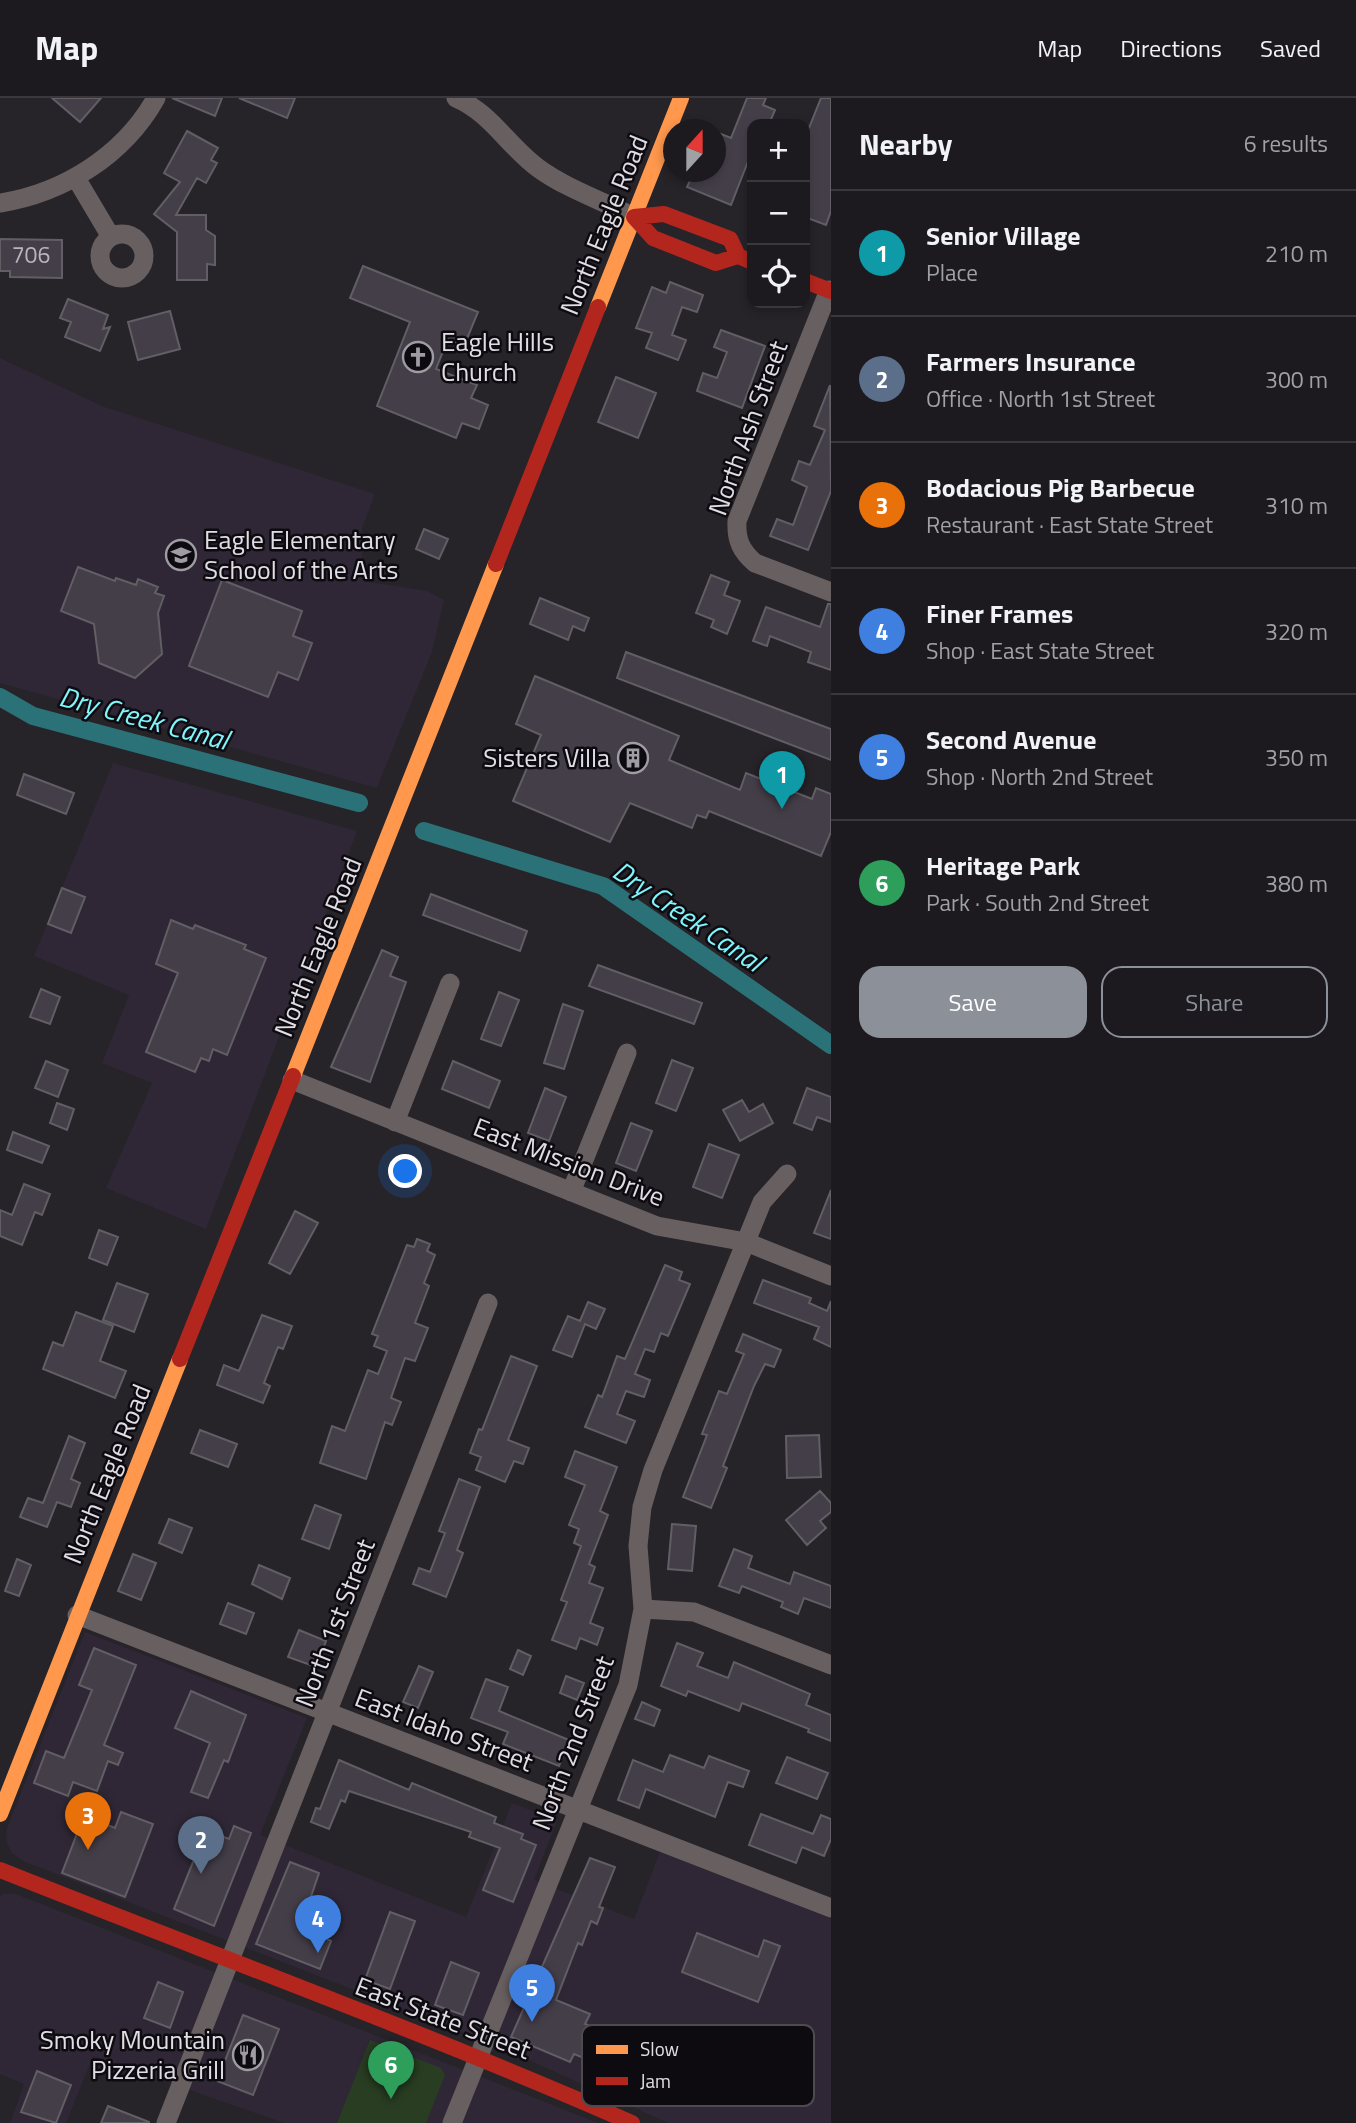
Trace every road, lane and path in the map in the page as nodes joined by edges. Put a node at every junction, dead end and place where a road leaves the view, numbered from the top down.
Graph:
1 (156, 98) edge
2 (457, 98) edge
3 (681, 98) edge
4 (76, 178) junction
5 (0, 203) edge
6 (634, 217) junction
7 (111, 237) dead end
8 (745, 259) edge
9 (810, 283) edge
10 (830, 291) edge
11 (831, 592) edge
12 (450, 982) dead end
13 (627, 1052) dead end
14 (292, 1080) junction
15 (395, 1122) junction
16 (787, 1174) dead end
17 (571, 1192) junction
18 (746, 1242) junction
19 (831, 1276) edge
20 (488, 1303) dead end
21 (643, 1609) junction
22 (77, 1615) junction
23 (831, 1665) edge
24 (328, 1714) junction
25 (576, 1810) junction
26 (0, 1814) edge
27 (0, 1870) edge
28 (831, 1908) edge
29 (230, 1962) junction
30 (479, 2056) junction
31 (582, 2101) edge
32 (593, 2106) edge
33 (166, 2123) edge
34 (452, 2123) edge
35 (632, 2123) edge

1 - 4 street
2 - 6 street
3 - 6 main road, North Eagle Road
4 - 5 street
4 - 7 street
6 - 8 main road
6 - 8 main road
6 - 14 main road, North Eagle Road
9 - 10 main road
10 - 11 street, North Ash Street
12 - 15 street
13 - 17 street
14 - 15 street, East Mission Drive
14 - 22 main road, North Eagle Road
15 - 17 street, East Mission Drive
16 - 18 street, North 2nd Street
17 - 18 street, East Mission Drive
18 - 19 street, East Mission Drive
18 - 21 street, North 2nd Street
20 - 24 street, North 1st Street
21 - 23 street
21 - 25 street, North 2nd Street
22 - 24 street, East Idaho Street
22 - 26 main road, North Eagle Road
24 - 25 street, East Idaho Street
24 - 29 street, North 1st Street
25 - 28 street, East Idaho Street
25 - 30 street, North 2nd Street
27 - 29 main road, East State Street
29 - 30 main road, East State Street
29 - 33 street, North 1st Street
30 - 31 main road, East State Street
30 - 34 street, North 2nd Street
32 - 35 main road, East State Street

